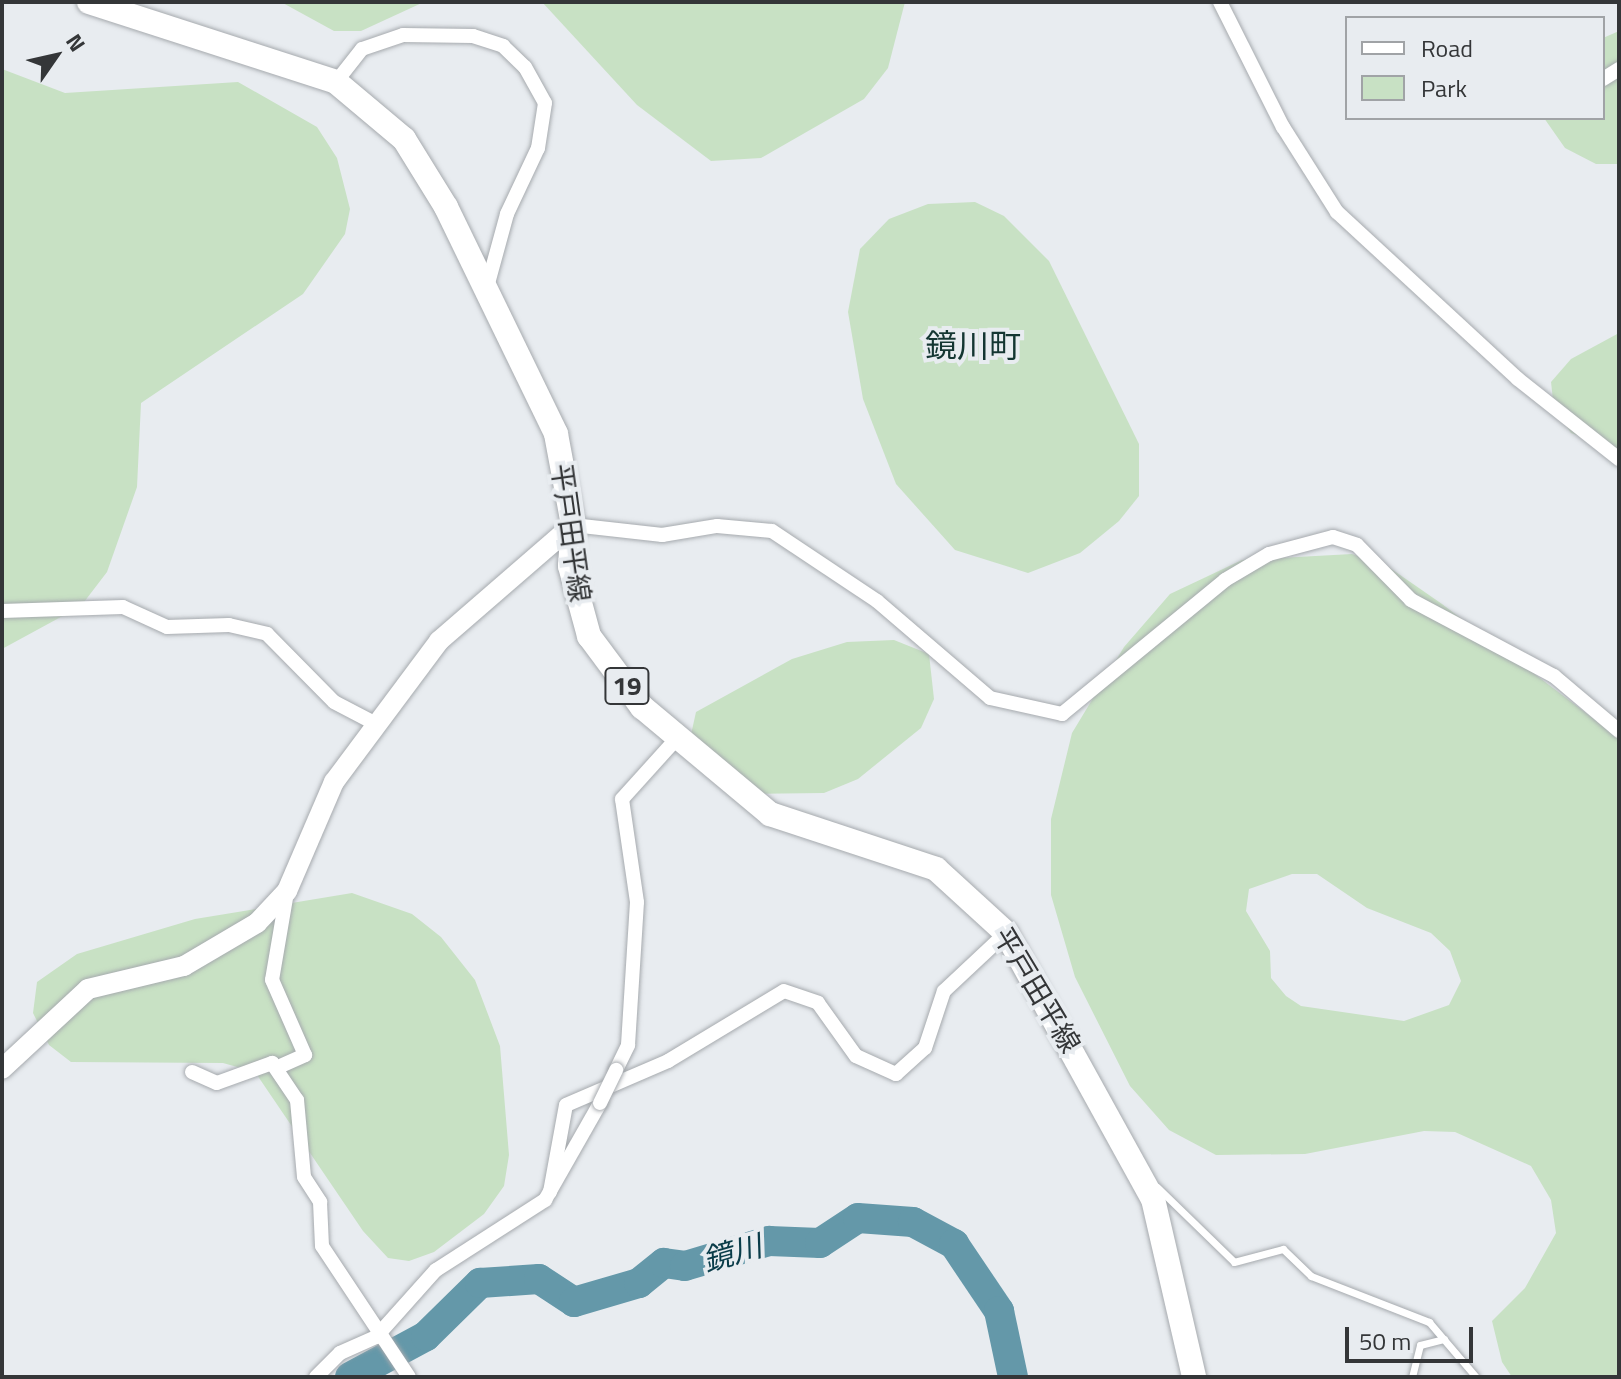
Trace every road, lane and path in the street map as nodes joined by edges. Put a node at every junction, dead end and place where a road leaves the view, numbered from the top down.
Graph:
1 (89, 2) edge
2 (1220, 2) edge
3 (336, 82) junction
4 (487, 288) junction
5 (1619, 459) edge
6 (573, 525) junction
7 (2, 611) edge
8 (376, 724) junction
9 (1619, 731) edge
10 (678, 737) junction
11 (287, 891) junction
12 (1006, 933) junction
13 (276, 1068) junction
14 (2, 1069) edge
15 (192, 1072) dead end
16 (1136, 1166) junction
17 (550, 1192) junction
18 (376, 1337) junction
19 (1444, 1339) junction
20 (316, 1377) edge
21 (409, 1377) edge
22 (1194, 1377) edge
23 (1412, 1377) edge
24 (1476, 1377) edge

1 - 3 main road, 平戸田平線 / 19
2 - 5 street
3 - 4 main road, 平戸田平線 / 19
3 - 4 street
4 - 6 main road, 平戸田平線 / 19
6 - 8 street
6 - 9 street
6 - 10 main road, 平戸田平線 / 19
7 - 8 street
8 - 11 street
10 - 12 main road, 平戸田平線 / 19
10 - 17 street, bridge
11 - 13 street
11 - 14 street
12 - 16 main road, 平戸田平線 / 19
12 - 17 street
13 - 15 street
13 - 18 street
16 - 19 lane
16 - 22 main road, 平戸田平線 / 19
17 - 18 street
18 - 20 street
18 - 21 street
19 - 23 lane
19 - 24 lane

